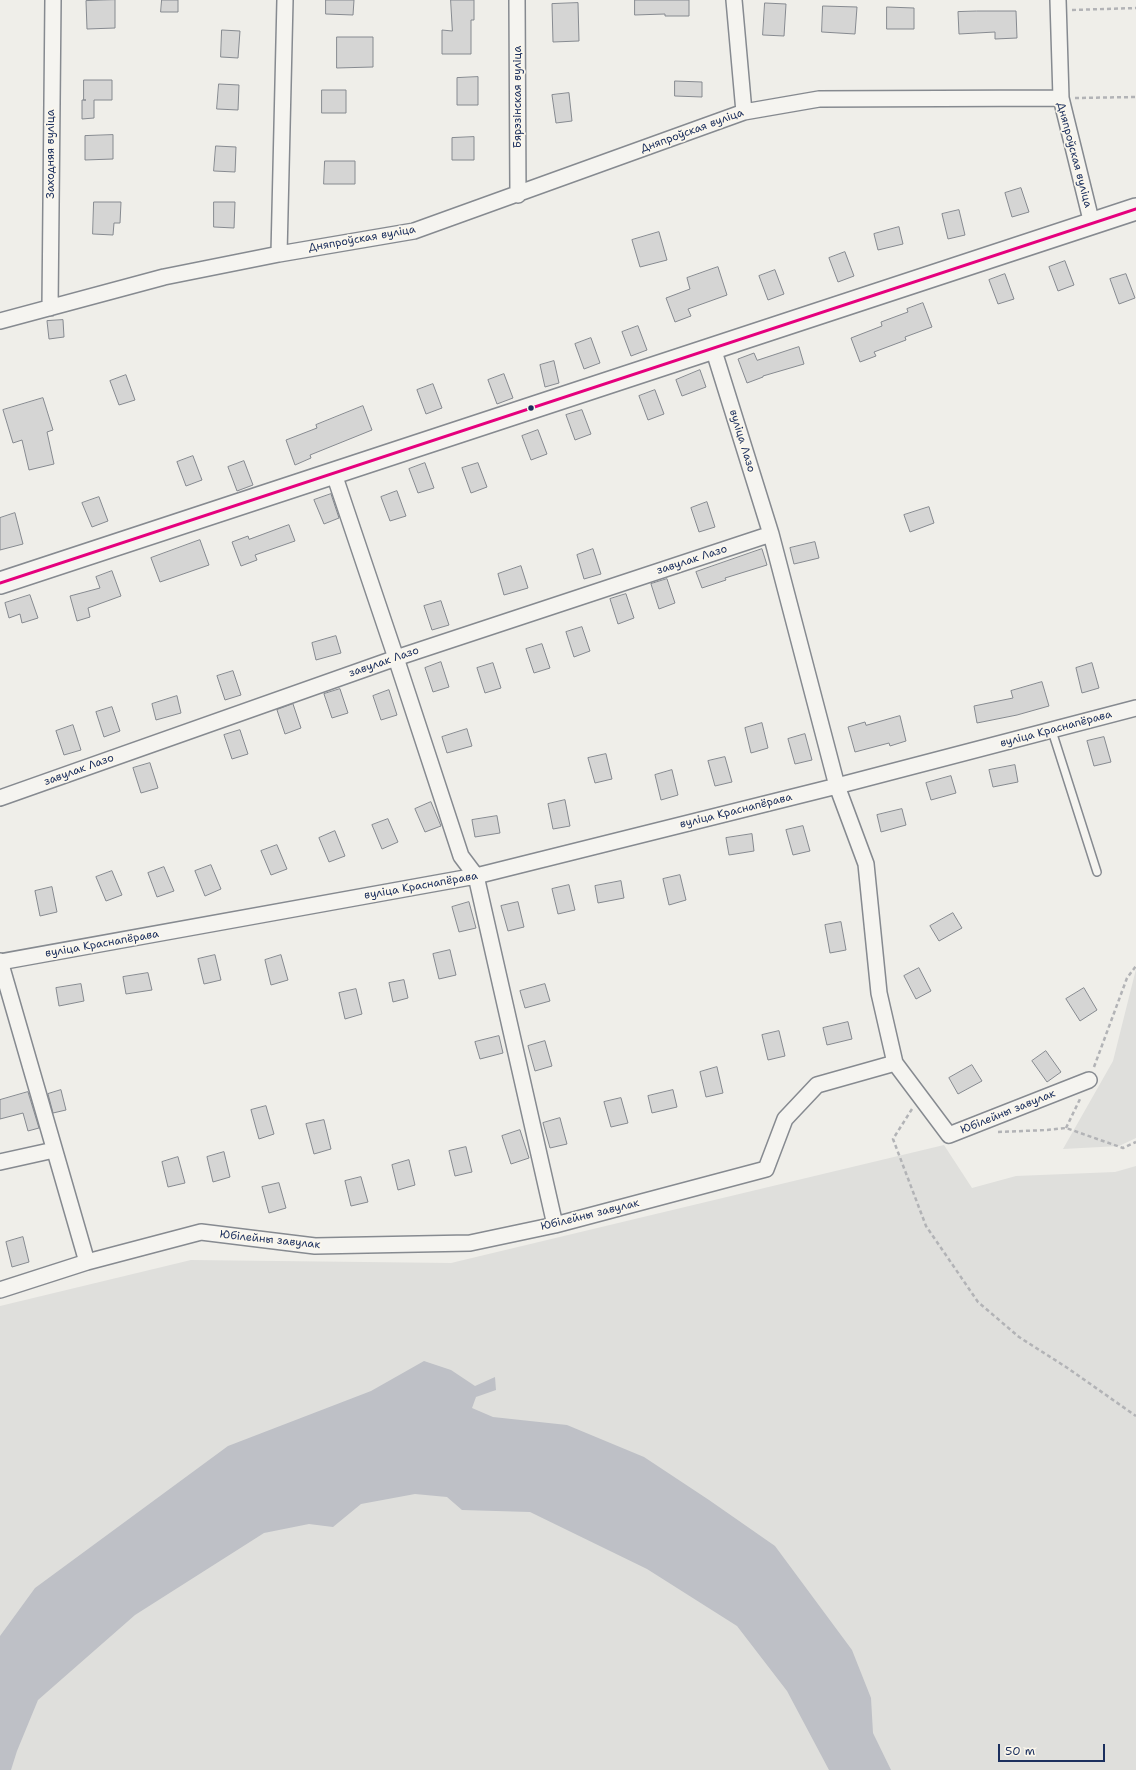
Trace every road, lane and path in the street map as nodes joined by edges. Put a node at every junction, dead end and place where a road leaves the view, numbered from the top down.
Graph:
1 (53, 0) edge
2 (285, 0) edge
3 (517, 0) edge
4 (734, 0) edge
5 (1058, 5) edge
6 (1136, 8) edge
7 (1136, 97) edge
8 (1061, 98) junction
9 (744, 112) junction
10 (518, 194) junction
11 (1136, 209) edge
12 (1092, 224) junction
13 (280, 254) junction
14 (50, 308) junction
15 (0, 321) edge
16 (713, 348) junction
17 (334, 474) junction
18 (771, 534) junction
19 (0, 584) edge
20 (396, 658) junction
21 (1136, 708) edge
22 (1052, 731) junction
23 (837, 786) junction
24 (0, 798) edge
25 (1097, 872) dead end
26 (476, 876) junction
27 (0, 962) edge
28 (1136, 966) edge
29 (895, 1063) junction
30 (1089, 1080) junction
31 (913, 1108) dead end
32 (1066, 1128) junction
33 (996, 1132) dead end
34 (1136, 1142) edge
35 (54, 1150) junction
36 (0, 1162) edge
37 (555, 1225) junction
38 (87, 1262) junction
39 (0, 1290) edge
40 (1136, 1416) edge

1 - 14 street, Заходняя вуліца
2 - 13 street
3 - 10 street, Бярэзінская вуліца
4 - 9 street
5 - 6 path
5 - 8 street
7 - 8 path
8 - 9 street, Дняпроўская вуліца
8 - 12 street, Дняпроўская вуліца
9 - 10 street, Дняпроўская вуліца
10 - 13 street, Дняпроўская вуліца
11 - 12 main road
12 - 16 main road
13 - 14 street, Дняпроўская вуліца
14 - 15 street, Дняпроўская вуліца
16 - 17 main road
16 - 18 street, вуліца Лазо
17 - 19 main road
17 - 20 street
18 - 20 street, завулак Лазо
18 - 23 street
20 - 24 street, завулак Лазо
20 - 26 street
21 - 22 street, вуліца Краснапёрава
22 - 23 street, вуліца Краснапёрава
22 - 25 lane
23 - 26 street, вуліца Краснапёрава
23 - 29 street
26 - 27 street, вуліца Краснапёрава
26 - 37 street
27 - 35 street
28 - 30 path
29 - 30 street, Юбілейны завулак
29 - 37 street, Юбілейны завулак
30 - 32 path
31 - 40 path
32 - 33 path
32 - 34 path
35 - 36 street
35 - 38 street
37 - 38 street, Юбілейны завулак
38 - 39 street, Юбілейны завулак

